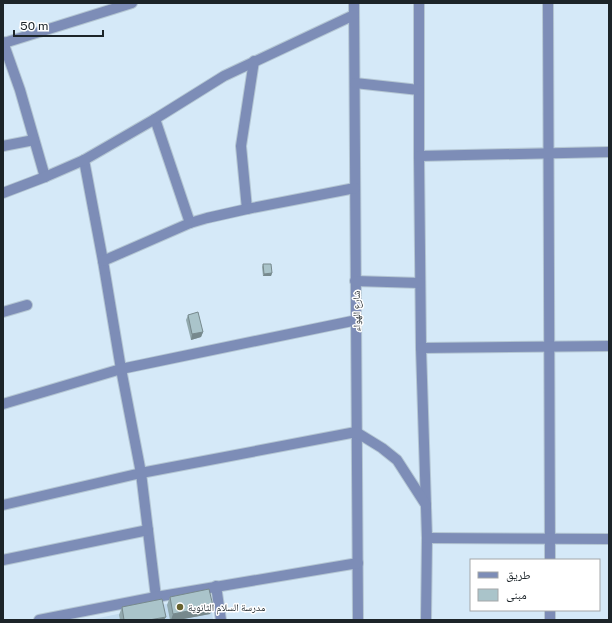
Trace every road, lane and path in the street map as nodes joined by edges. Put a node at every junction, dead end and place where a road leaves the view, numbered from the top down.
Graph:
1 (132, 3) edge
2 (354, 3) edge
3 (419, 3) edge
4 (548, 3) edge
5 (354, 15) junction
6 (4, 48) edge
7 (254, 61) junction
8 (355, 83) junction
9 (419, 90) junction
10 (155, 119) junction
11 (34, 140) junction
12 (3, 146) edge
13 (609, 152) edge
14 (548, 154) junction
15 (418, 156) junction
16 (84, 160) junction
17 (45, 177) junction
18 (355, 188) junction
19 (3, 193) edge
20 (247, 209) junction
21 (190, 223) junction
22 (103, 261) junction
23 (356, 281) junction
24 (420, 283) junction
25 (27, 305) dead end
26 (3, 312) edge
27 (357, 320) junction
28 (609, 346) edge
29 (549, 347) junction
30 (421, 348) junction
31 (121, 369) junction
32 (3, 404) edge
33 (356, 432) junction
34 (141, 473) junction
35 (3, 505) edge
36 (426, 506) junction
37 (148, 530) junction
38 (427, 538) junction
39 (609, 539) edge
40 (550, 540) junction
41 (550, 559) edge
42 (3, 560) edge
43 (358, 563) junction
44 (216, 586) junction
45 (156, 597) junction
46 (38, 620) edge
47 (220, 620) edge
48 (358, 620) edge
49 (426, 620) edge

1 - 6 street
2 - 5 street, شارع الهواء
3 - 9 street
4 - 14 street
5 - 7 street
5 - 8 street, شارع الهواء
6 - 11 street
7 - 10 street
7 - 20 street
8 - 9 street
8 - 18 street, شارع الهواء
9 - 15 street
10 - 16 street
10 - 21 street
11 - 12 street
11 - 17 street
13 - 14 street
14 - 15 street
14 - 29 street
15 - 24 street
16 - 17 street
16 - 22 street
17 - 19 street
18 - 20 street
18 - 23 street, شارع الهواء
20 - 21 street
21 - 22 street
22 - 31 street
23 - 24 street
23 - 27 street, شارع الهواء
24 - 30 street
25 - 26 street
27 - 31 street
27 - 33 street, شارع الهواء
28 - 29 street
29 - 30 street
29 - 40 street
30 - 36 street
31 - 32 street
31 - 34 street
33 - 34 street
33 - 36 street
33 - 43 street, شارع الهواء
34 - 35 street
34 - 37 street
36 - 38 street
37 - 42 street
37 - 45 street
38 - 40 street
38 - 49 street
39 - 40 street
40 - 41 street
43 - 44 street
43 - 48 street, شارع الهواء
44 - 45 street
44 - 47 street
45 - 46 street

